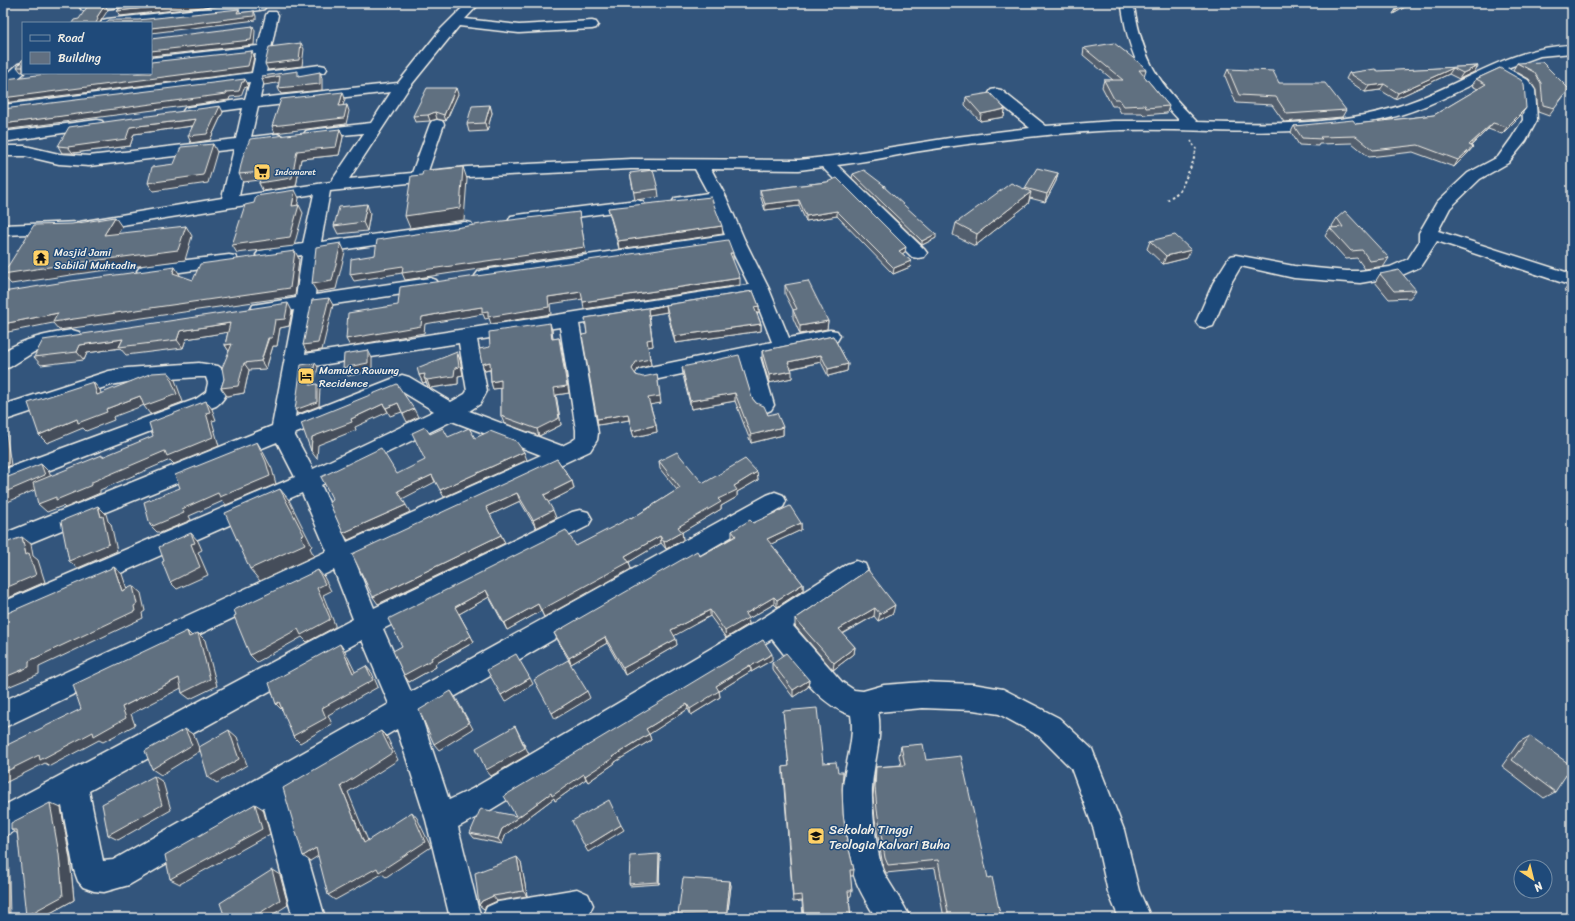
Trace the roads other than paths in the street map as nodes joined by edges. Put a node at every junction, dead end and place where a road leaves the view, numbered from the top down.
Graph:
1 (121, 3) edge
2 (474, 3) edge
3 (481, 3) edge
4 (87, 5) edge
5 (260, 6) dead end
6 (1128, 7) dead end
7 (78, 18) edge
8 (117, 22) edge
9 (464, 23) junction
10 (592, 25) dead end
11 (254, 26) edge
12 (1571, 48) edge
13 (264, 49) junction
14 (152, 62) edge
15 (1496, 68) junction
16 (320, 69) dead end
17 (23, 74) edge
18 (258, 77) junction
19 (6, 82) edge
20 (402, 87) junction
21 (996, 93) dead end
22 (251, 103) junction
23 (3, 109) edge
24 (174, 113) edge
25 (112, 122) edge
26 (437, 124) dead end
27 (1193, 126) junction
28 (375, 127) junction
29 (58, 129) junction
30 (1043, 131) junction
31 (3, 137) edge
32 (242, 143) junction
33 (3, 151) edge
34 (46, 156) junction
35 (826, 163) junction
36 (701, 165) junction
37 (418, 177) junction
38 (353, 183) junction
39 (330, 187) junction
40 (718, 198) junction
41 (229, 202) junction
42 (504, 222) edge
43 (482, 224) edge
44 (3, 230) edge
45 (1428, 233) junction
46 (735, 239) junction
47 (311, 250) junction
48 (918, 253) dead end
49 (132, 274) edge
50 (467, 278) edge
51 (1572, 280) edge
52 (444, 282) edge
53 (760, 289) junction
54 (305, 303) junction
55 (246, 312) edge
56 (569, 320) junction
57 (1206, 322) dead end
58 (90, 334) edge
59 (467, 336) junction
60 (830, 336) edge
61 (783, 346) junction
62 (749, 354) junction
63 (3, 362) edge
64 (293, 363) junction
65 (645, 375) edge
66 (764, 405) edge
67 (451, 412) junction
68 (3, 413) edge
69 (282, 431) junction
70 (562, 455) junction
71 (3, 480) edge
72 (308, 481) junction
73 (775, 501) dead end
74 (580, 519) dead end
75 (3, 544) edge
76 (340, 556) junction
77 (856, 571) dead end
78 (3, 614) edge
79 (368, 624) junction
80 (775, 624) junction
81 (863, 704) junction
82 (405, 710) junction
83 (3, 715) edge
84 (73, 785) junction
85 (273, 786) junction
86 (441, 820) junction
87 (3, 822) edge
88 (577, 906) dead end
89 (309, 918) edge
90 (466, 918) edge
91 (498, 918) edge
92 (894, 918) edge
93 (1135, 918) edge

1 - 4 street
2 - 20 street
3 - 9 street
4 - 7 street
5 - 8 street
6 - 27 street
9 - 10 street
9 - 38 street
11 - 13 street
12 - 15 street
13 - 14 street
13 - 18 street
15 - 27 street
15 - 45 street
16 - 18 street
17 - 19 street
18 - 22 street
18 - 23 street
20 - 22 street
20 - 28 street
21 - 30 street
22 - 24 street
22 - 32 street
25 - 29 street
26 - 37 street
27 - 30 street
28 - 32 street
28 - 39 street
29 - 31 street
29 - 34 street
30 - 35 street
32 - 34 street
32 - 41 street
33 - 34 street
35 - 36 street
35 - 48 street
36 - 37 street
36 - 40 street
37 - 38 street
38 - 39 street
39 - 41 street
39 - 47 street
40 - 42 street
40 - 46 street
41 - 44 street
43 - 47 street
45 - 51 street
45 - 57 street
46 - 50 street
46 - 53 street
47 - 49 street
47 - 54 street
52 - 54 street
53 - 56 street
53 - 61 street
54 - 55 street
54 - 64 street
56 - 59 street
56 - 70 street
58 - 63 street
59 - 64 street
59 - 67 street
60 - 61 street
61 - 62 street
62 - 65 street
62 - 66 street
64 - 69 street
67 - 69 street
67 - 70 street
67 - 72 street
68 - 71 street
69 - 72 street
69 - 75 street
70 - 76 street
72 - 76 street
72 - 78 street
73 - 82 street
74 - 79 street
76 - 79 street
76 - 83 street
77 - 80 street
79 - 82 street
79 - 84 street
80 - 81 street
80 - 86 street
81 - 92 street
81 - 93 street
82 - 85 street
82 - 86 street
84 - 85 street
84 - 87 street
85 - 89 street
86 - 90 street
88 - 91 street

